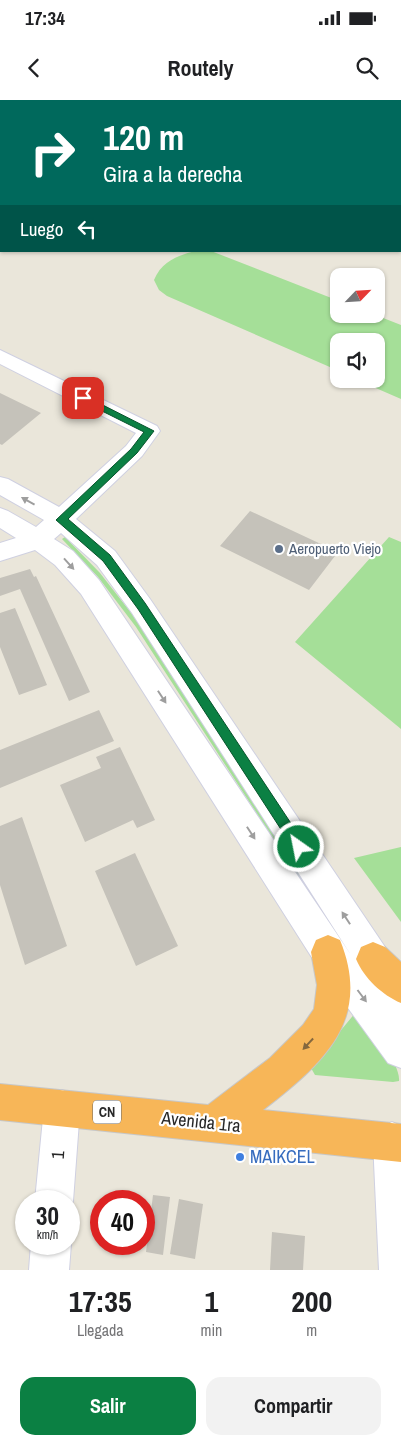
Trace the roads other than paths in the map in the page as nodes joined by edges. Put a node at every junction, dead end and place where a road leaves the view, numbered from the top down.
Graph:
1 (0, 356) edge
2 (0, 485) edge
3 (0, 517) edge
4 (61, 520) junction
5 (38, 540) junction
6 (0, 552) edge
7 (328, 952) junction
8 (373, 959) junction
9 (401, 986) edge
10 (401, 1013) edge
11 (401, 1050) edge
12 (0, 1102) edge
13 (62, 1108) junction
14 (214, 1123) junction
15 (397, 1142) edge
16 (55, 1190) edge
17 (50, 1255) edge
18 (49, 1270) edge
19 (400, 1270) edge

1 - 4 street
4 -> 2 street
3 - 5 street
4 - 5 street
8 -> 4 street
5 - 6 street
5 -> 7 street
7 -> 11 street
7 -> 14 highway
8 - 9 highway
8 - 10 street
12 - 13 highway, Avenida 1ra / CN
13 - 14 highway, Avenida 1ra / CN
13 - 16 street, 1
14 - 15 highway, Avenida 1ra / CN
15 - 19 street
17 - 18 street

